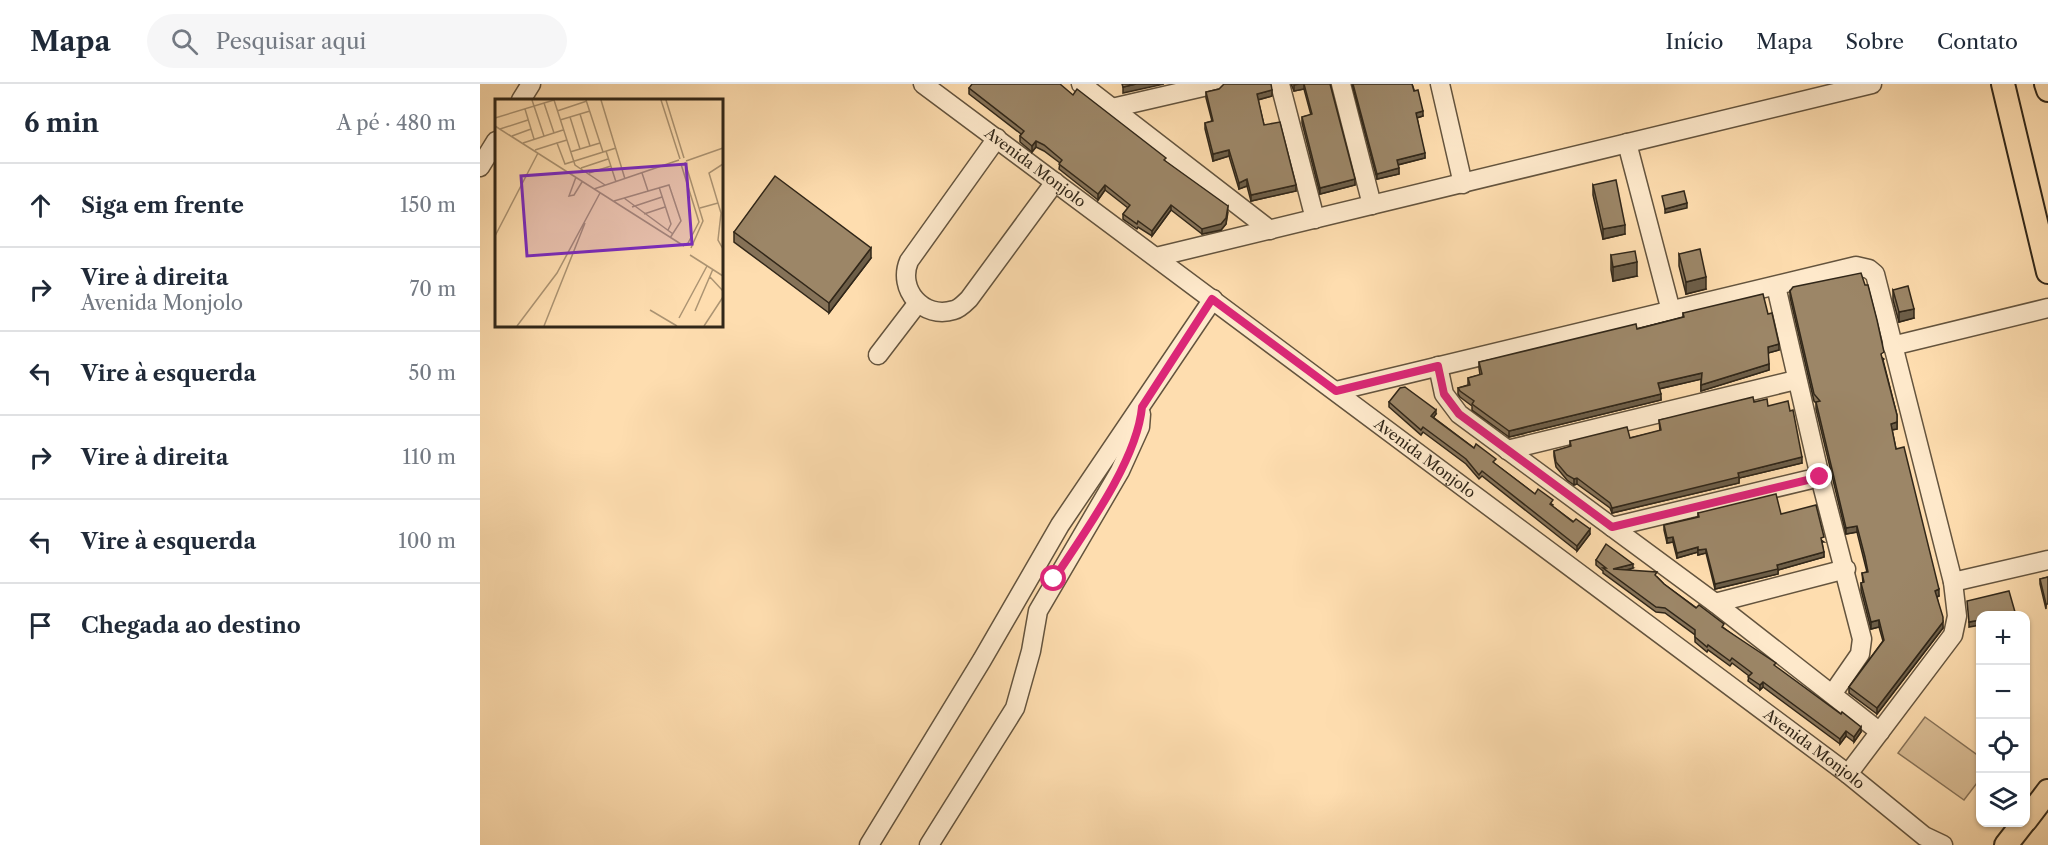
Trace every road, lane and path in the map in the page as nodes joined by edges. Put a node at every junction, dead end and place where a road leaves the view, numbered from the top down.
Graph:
1 (531, 84) edge
2 (1081, 84) edge
3 (1216, 84) edge
4 (1280, 84) edge
5 (1341, 84) edge
6 (1440, 84) edge
7 (1872, 84) edge
8 (2003, 84) edge
9 (2046, 84) edge
10 (935, 87) edge
11 (2048, 90) edge
12 (522, 99) edge
13 (1112, 108) junction
14 (997, 138) junction
15 (495, 143) edge
16 (1627, 143) junction
17 (480, 167) edge
18 (1055, 182) junction
19 (1463, 184) junction
20 (1372, 205) junction
21 (1315, 219) junction
22 (1270, 230) junction
23 (1156, 257) junction
24 (2047, 267) edge
25 (1776, 286) junction
26 (1212, 299) junction
27 (918, 304) junction
28 (2048, 308) edge
29 (1671, 311) junction
30 (1892, 346) junction
31 (878, 355) dead end
32 (1438, 366) junction
33 (1796, 380) junction
34 (1336, 391) junction
35 (1142, 407) junction
36 (1507, 450) junction
37 (1820, 477) junction
38 (1612, 527) junction
39 (2048, 560) edge
40 (1846, 569) junction
41 (1953, 582) junction
42 (1715, 603) junction
43 (1833, 693) junction
44 (1880, 732) junction
45 (1848, 774) junction
46 (2048, 791) edge
47 (2030, 814) edge
48 (2020, 827) edge
49 (1927, 840) edge
50 (869, 845) edge
51 (929, 845) edge
52 (1943, 845) edge
53 (2006, 845) edge

1 - 12 street
2 - 13 street
3 - 13 street
4 - 21 street
5 - 20 street
6 - 19 street
7 - 16 street
8 - 24 main road
9 - 11 main road
10 - 14 street, Avenida Monjolo
13 - 22 street
14 - 18 street, Avenida Monjolo
14 - 27 street
15 - 17 street
16 - 19 street
16 - 29 street
18 - 23 street, Avenida Monjolo
18 - 27 street
19 - 20 street
20 - 21 street
21 - 22 street
22 - 23 street
23 - 26 street, Avenida Monjolo
25 - 29 street
25 - 30 street
25 - 33 street
26 - 34 street, Avenida Monjolo
26 - 35 street
27 - 31 street
28 - 30 street
29 - 32 street
30 - 41 street
32 - 34 street
32 - 36 street
33 - 36 street
33 - 37 street
34 - 45 street, Avenida Monjolo
35 - 50 street
35 - 51 street
36 - 38 street
37 - 38 street
37 - 40 street
38 - 42 street
39 - 41 street
40 - 42 street
40 - 43 street
41 - 44 street
42 - 43 street
43 - 44 street
44 - 45 street
45 - 49 street, Avenida Monjolo
46 - 47 main road
48 - 53 main road
49 - 52 street, Avenida Monjolo

